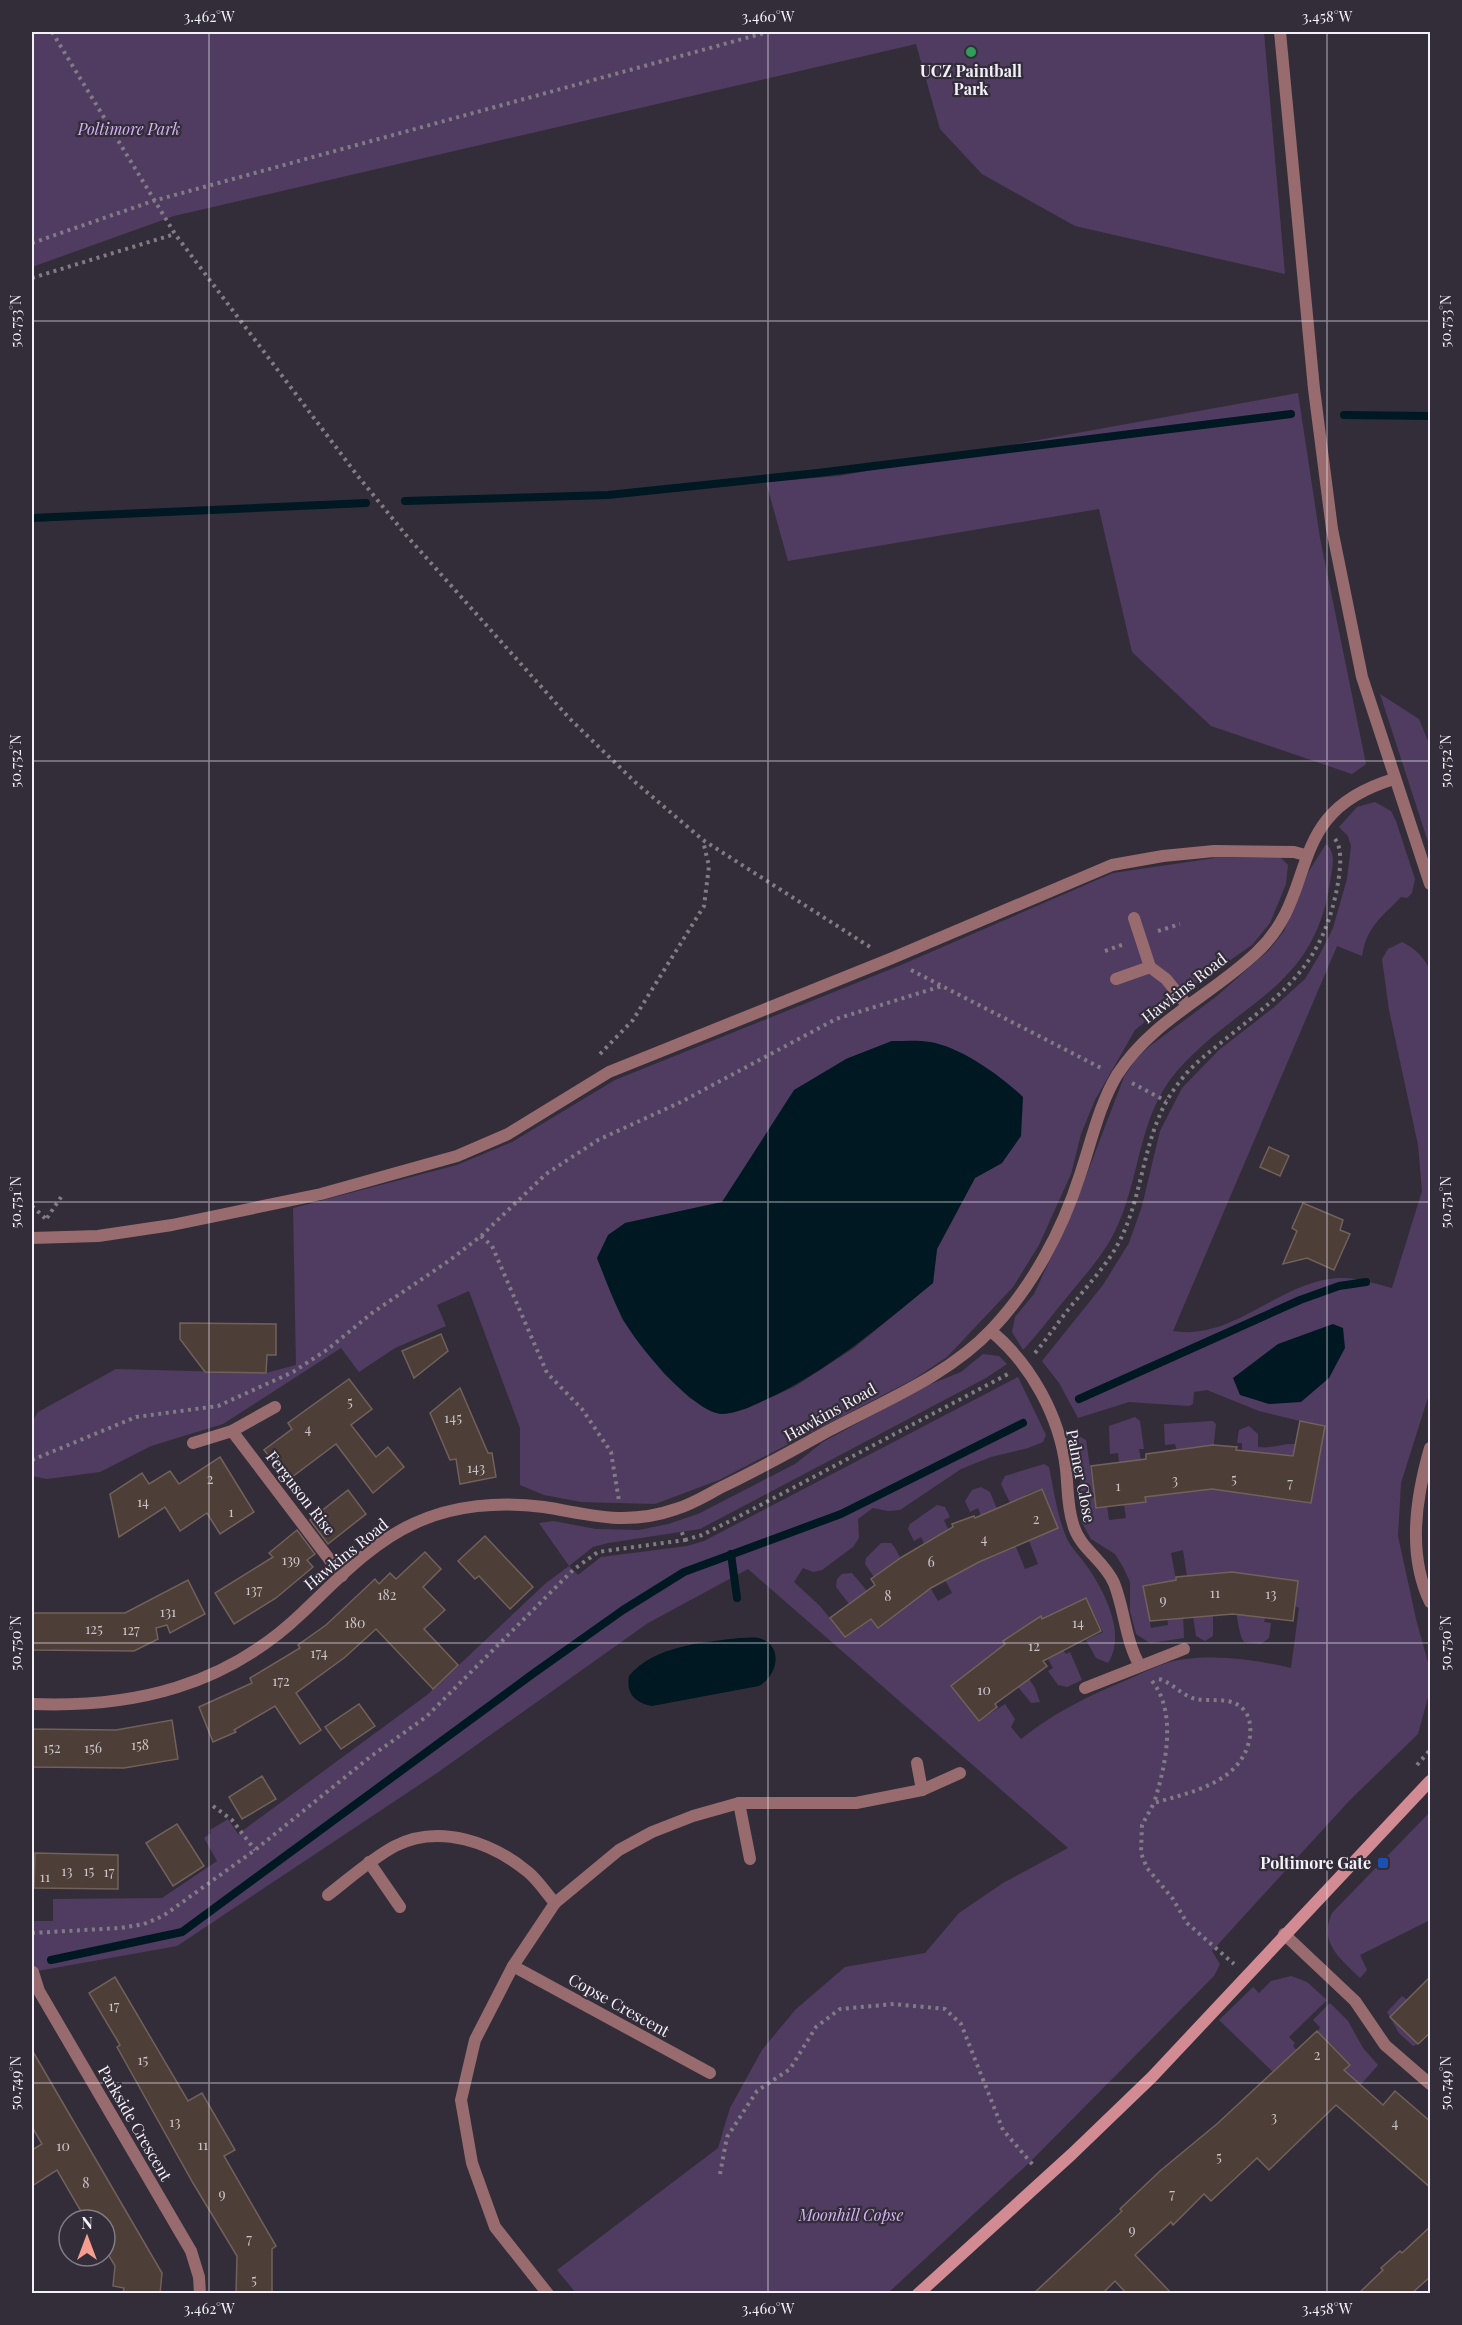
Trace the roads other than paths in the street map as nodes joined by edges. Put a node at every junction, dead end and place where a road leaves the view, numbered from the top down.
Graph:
1 (1280, 32) edge
2 (1394, 779) junction
3 (1305, 855) junction
4 (1431, 884) edge
5 (1134, 918) dead end
6 (1150, 967) junction
7 (1116, 979) dead end
8 (1187, 1005) junction
9 (32, 1238) edge
10 (991, 1331) junction
11 (275, 1407) dead end
12 (232, 1431) junction
13 (193, 1443) dead end
14 (1431, 1448) edge
15 (342, 1576) junction
16 (1431, 1602) edge
17 (1184, 1649) dead end
18 (1140, 1666) junction
19 (1085, 1688) dead end
20 (32, 1704) edge
21 (917, 1763) dead end
22 (960, 1773) dead end
23 (1431, 1781) edge
24 (922, 1790) junction
25 (739, 1803) junction
26 (750, 1859) dead end
27 (369, 1862) junction
28 (328, 1894) dead end
29 (555, 1903) junction
30 (400, 1907) dead end
31 (1284, 1934) junction
32 (513, 1966) junction
33 (33, 1972) dead end
34 (710, 2073) dead end
35 (1431, 2084) edge
36 (200, 2294) edge
37 (548, 2294) edge
38 (918, 2294) edge

1 - 2 street
2 - 3 street, Hawkins Road
2 - 4 street
3 - 8 street, Hawkins Road
3 - 9 street
5 - 6 street
6 - 7 street
6 - 8 street
8 - 10 street, Hawkins Road
10 - 15 street, Hawkins Road
10 - 18 street, Palmer Close
11 - 12 street
12 - 13 street
12 - 15 street, Ferguson Rise
14 - 16 street
15 - 20 street, Hawkins Road
17 - 18 street
18 - 19 street
21 - 24 street
22 - 24 street
23 - 31 main road
24 - 25 street
25 - 26 street
25 - 29 street
27 - 28 street
27 - 29 street
27 - 30 street
29 - 32 street
31 - 35 street
31 - 38 main road
32 - 34 street, Copse Crescent
32 - 37 street
33 - 36 street, Parkside Crescent

